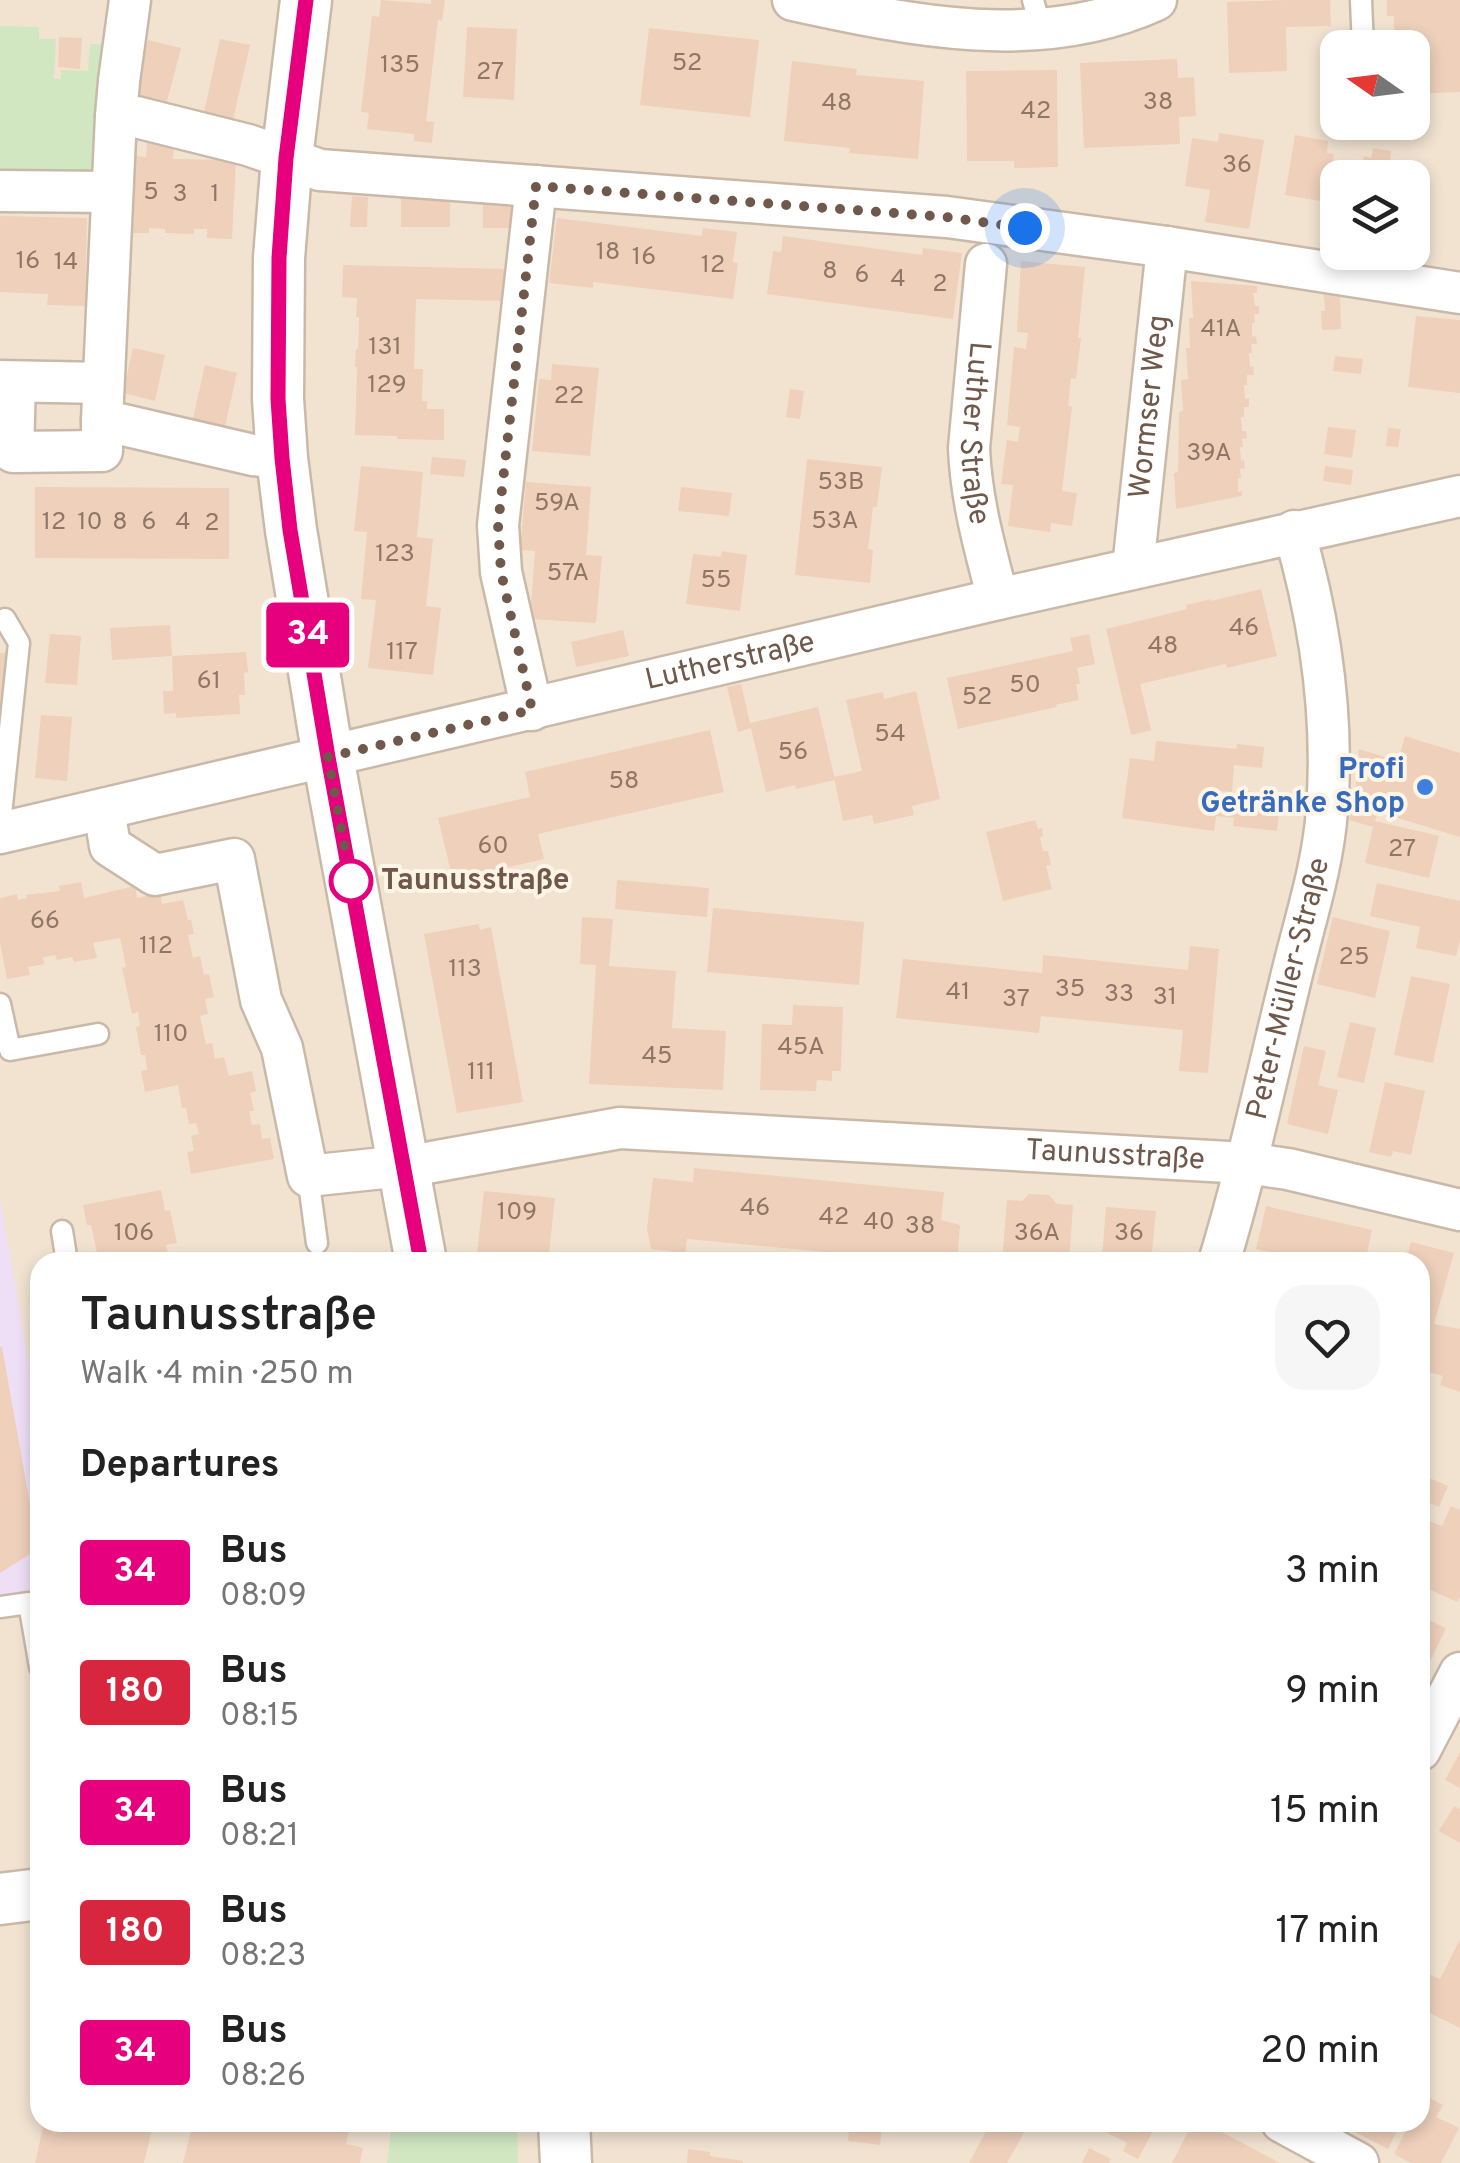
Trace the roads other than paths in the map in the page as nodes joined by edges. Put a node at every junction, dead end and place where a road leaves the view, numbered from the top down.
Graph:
1 (130, 0) edge
2 (306, 0) edge
3 (793, 0) edge
4 (1156, 0) edge
5 (1362, 0) edge
6 (1037, 15) edge
7 (1363, 30) edge
8 (116, 116) junction
9 (286, 158) junction
10 (536, 186) junction
11 (0, 190) edge
12 (112, 192) junction
13 (1167, 246) junction
14 (986, 264) dead end
15 (1460, 293) edge
16 (8, 382) edge
17 (102, 401) junction
18 (282, 458) junction
19 (1460, 496) edge
20 (1294, 531) junction
21 (1133, 568) junction
22 (998, 599) junction
23 (5, 619) dead end
24 (532, 710) junction
25 (328, 757) junction
26 (104, 809) junction
27 (0, 824) edge
28 (0, 833) edge
29 (0, 1004) edge
30 (98, 1034) dead end
31 (1246, 1163) junction
32 (402, 1165) junction
33 (308, 1176) junction
34 (1460, 1210) edge
35 (62, 1232) dead end
36 (317, 1243) dead end
37 (65, 1252) edge
38 (419, 1252) edge
39 (1221, 1252) edge
40 (0, 1607) edge
41 (30, 1609) edge
42 (1455, 1696) edge
43 (1430, 1735) edge
44 (30, 1896) edge
45 (0, 1900) edge
46 (564, 2132) edge
47 (1301, 2132) edge
48 (566, 2163) edge
49 (1358, 2163) edge

1 - 8 street
2 - 9 street
3 - 6 street
4 - 6 street
5 - 7 lane
8 - 9 street
8 - 12 street
9 - 10 street
9 - 18 street
10 - 13 street
10 - 24 street
11 - 12 street
12 - 17 street
13 - 15 street
13 - 21 street, Wormser Weg
14 - 22 street, Luther Straße
16 - 17 street
16 - 17 street
17 - 18 street
18 - 25 street
19 - 20 street, Lutherstraße
20 - 21 street, Lutherstraße
20 - 31 street, Peter-Müller-Straße
21 - 22 street, Lutherstraße
22 - 24 street, Lutherstraße
23 - 27 lane
24 - 25 street, Lutherstraße
25 - 26 street, Lutherstraße
25 - 32 street
26 - 28 street, Lutherstraße
26 - 33 street
29 - 30 lane
31 - 32 street, Taunusstraße
31 - 34 street, Taunusstraße
31 - 39 street, Peter-Müller-Straße
32 - 33 street, Taunusstraße
32 - 38 street
33 - 36 lane
35 - 37 lane
40 - 41 lane
42 - 43 street
44 - 45 street
46 - 48 street
47 - 49 street

